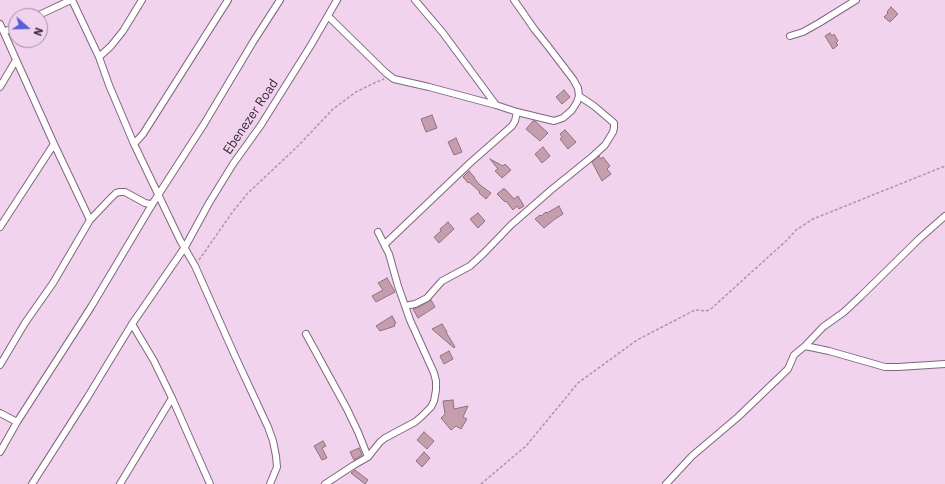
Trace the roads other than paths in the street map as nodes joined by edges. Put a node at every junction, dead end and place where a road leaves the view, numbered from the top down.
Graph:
1 (71, 0) edge
2 (142, 0) edge
3 (228, 0) edge
4 (280, 0) edge
5 (337, 0) edge
6 (415, 0) edge
7 (514, 0) edge
8 (856, 0) edge
9 (48, 11) edge
10 (328, 16) junction
11 (0, 24) edge
12 (8, 30) edge
13 (4, 32) junction
14 (790, 36) dead end
15 (98, 57) junction
16 (16, 60) junction
17 (0, 87) edge
18 (579, 96) junction
19 (496, 105) junction
20 (517, 112) junction
21 (54, 144) junction
22 (134, 144) junction
23 (159, 195) junction
24 (153, 203) junction
25 (945, 216) edge
26 (90, 220) junction
27 (0, 227) edge
28 (378, 232) dead end
29 (384, 244) junction
30 (184, 247) junction
31 (405, 306) junction
32 (132, 324) junction
33 (306, 334) dead end
34 (805, 346) junction
35 (945, 364) edge
36 (0, 365) edge
37 (172, 398) junction
38 (0, 412) edge
39 (17, 422) junction
40 (0, 452) edge
41 (368, 457) junction
42 (208, 483) edge
43 (32, 484) edge
44 (120, 484) edge
45 (270, 484) edge
46 (325, 484) edge
47 (666, 484) edge

1 - 9 street
1 - 15 street
2 - 15 street
3 - 22 street
4 - 23 street
5 - 10 street, Ebenezer Road
6 - 19 street
7 - 18 street
8 - 14 street
10 - 19 street
10 - 30 street, Ebenezer Road
11 - 13 street
12 - 13 street
13 - 16 street
15 - 22 street
16 - 17 street
16 - 21 street
18 - 20 street
18 - 31 street
19 - 20 street
20 - 29 street
21 - 26 street
21 - 27 street
22 - 23 street
23 - 24 street
23 - 30 street
24 - 26 street
24 - 39 street
25 - 34 street
26 - 36 street
28 - 29 street
29 - 31 street
30 - 32 street, Ebenezer Road
30 - 45 street
31 - 41 street
32 - 37 street
32 - 43 street, Ebenezer Road
33 - 41 street
34 - 35 street
34 - 47 street
37 - 42 street
37 - 44 street
38 - 39 street
39 - 40 street
41 - 46 street

